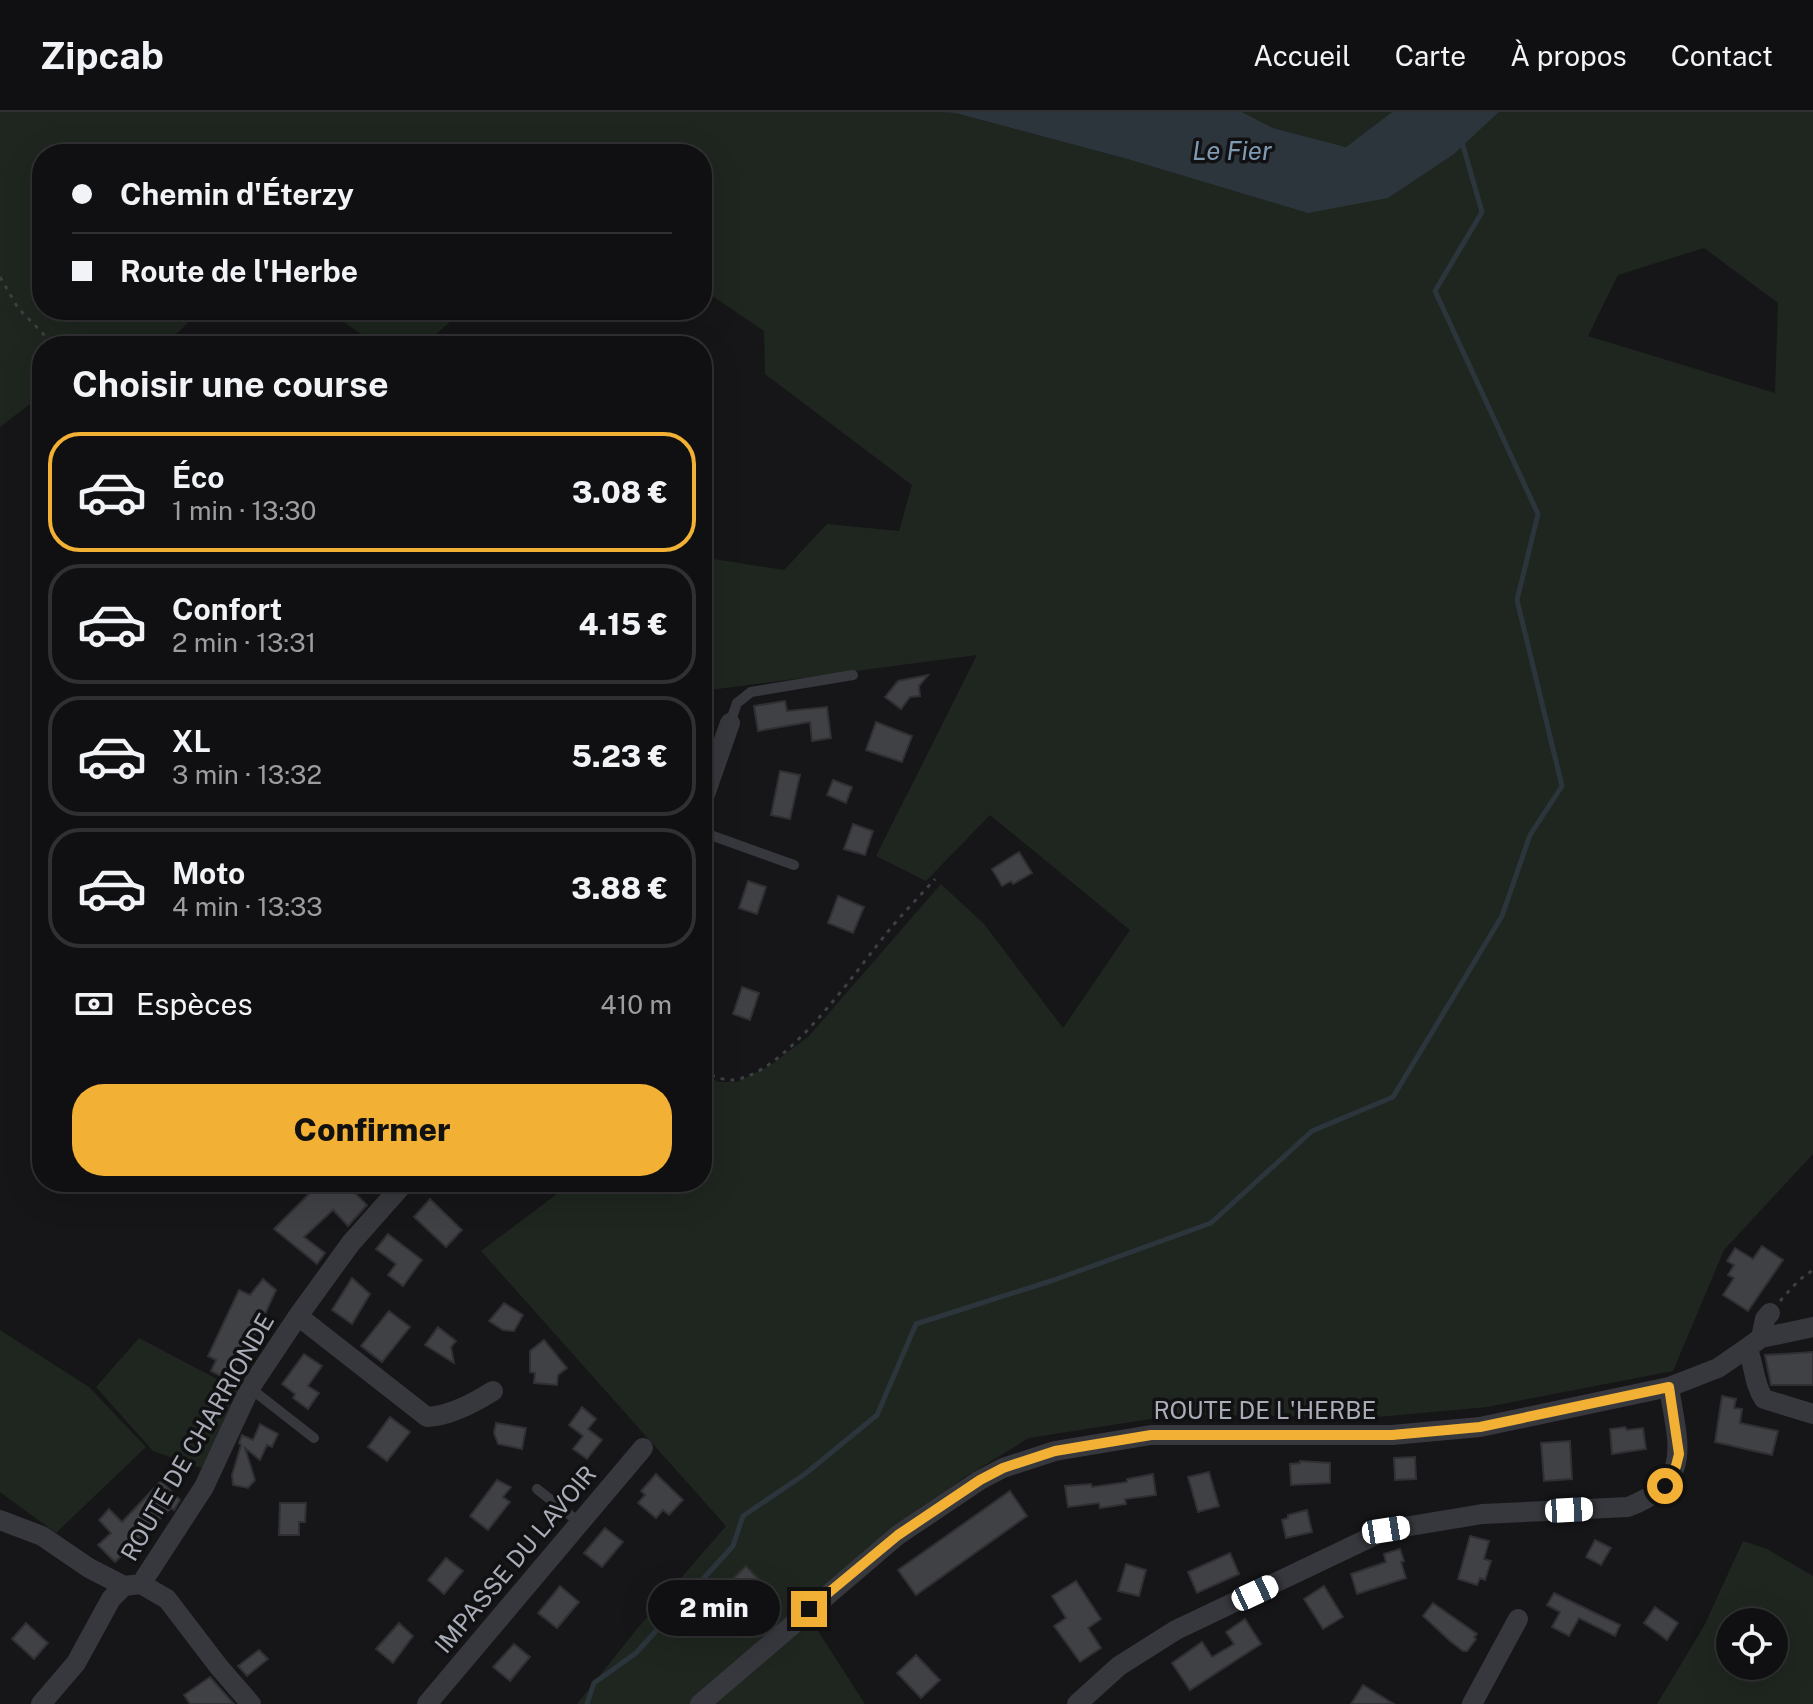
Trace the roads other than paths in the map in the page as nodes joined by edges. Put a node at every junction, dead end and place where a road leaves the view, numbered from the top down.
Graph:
1 (853, 675) dead end
2 (730, 723) joint
3 (712, 774) edge
4 (712, 836) edge
5 (794, 865) dead end
6 (396, 1192) edge
7 (1770, 1313) road end
8 (298, 1316) junction
9 (1813, 1327) edge
10 (1754, 1343) junction
11 (1669, 1387) junction
12 (250, 1388) junction
13 (493, 1391) dead end
14 (1813, 1414) edge
15 (314, 1438) dead end
16 (643, 1448) dead end
17 (537, 1489) dead end
18 (0, 1520) edge
19 (580, 1523) junction
20 (132, 1585) junction
21 (1518, 1619) dead end
22 (41, 1704) edge
23 (251, 1704) edge
24 (427, 1704) edge
25 (700, 1704) edge
26 (1077, 1704) edge
27 (1472, 1704) edge

1 - 2 lane
2 - 3 street
4 - 5 lane
6 - 8 street, ROUTE DE CHARRIONDE
7 - 10 street
8 - 12 street, ROUTE DE CHARRIONDE
8 - 13 street, ROUTE DE CHARRIONDE
9 - 10 street
10 - 11 street, ROUTE DE L'HERBE
10 - 14 street
11 - 25 street, ROUTE DE L'HERBE
11 - 26 street
12 - 15 lane
12 - 20 street, ROUTE DE CHARRIONDE
16 - 19 street, IMPASSE DU LAVOIR
17 - 19 lane
18 - 20 street
19 - 24 street, IMPASSE DU LAVOIR
20 - 22 street, ROUTE DE CHARRIONDE
20 - 23 street
21 - 27 street

